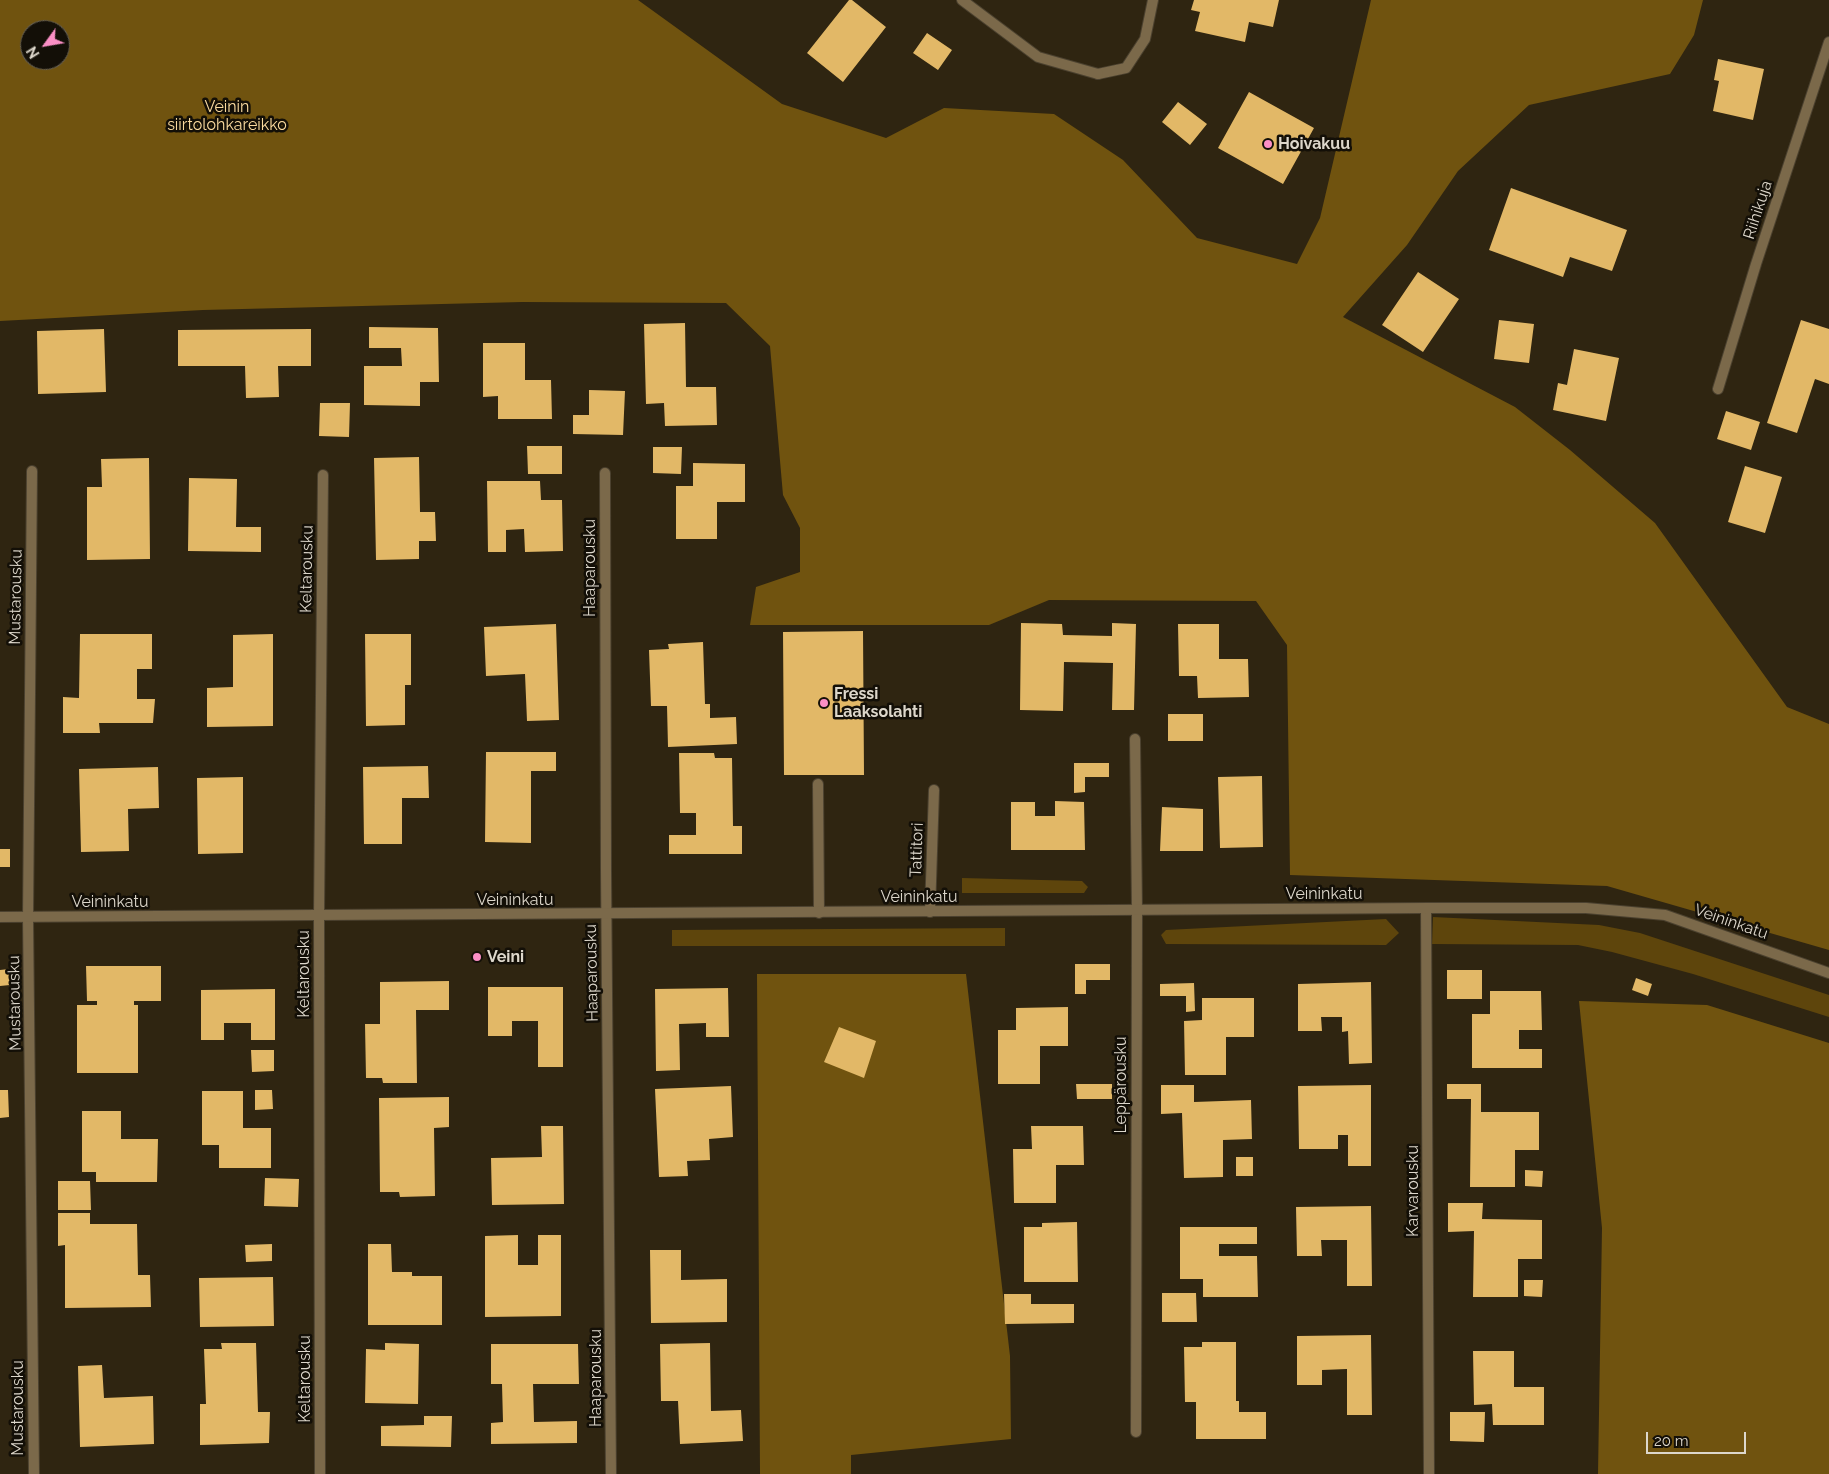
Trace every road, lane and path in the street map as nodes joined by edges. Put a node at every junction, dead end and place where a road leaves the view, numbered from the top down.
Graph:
1 (962, 0) edge
2 (1153, 0) edge
3 (1829, 42) edge
4 (1718, 389) dead end
5 (32, 471) dead end
6 (605, 473) dead end
7 (323, 475) dead end
8 (1135, 739) dead end
9 (818, 784) dead end
10 (934, 790) dead end
11 (1426, 908) junction
12 (1137, 910) junction
13 (930, 912) junction
14 (820, 913) junction
15 (606, 914) junction
16 (319, 916) junction
17 (0, 918) edge
18 (28, 918) junction
19 (1829, 973) edge
20 (1136, 1432) dead end
21 (34, 1474) edge
22 (320, 1474) edge
23 (611, 1474) edge
24 (1429, 1474) edge

1 - 2 street
3 - 4 street, Riihikuja
5 - 18 street, Mustarousku
6 - 15 street, Haaparousku
7 - 16 street, Keltarousku
8 - 12 street, Leppärousku
9 - 14 street
10 - 13 street, Tattitori
11 - 12 street, Veininkatu
11 - 19 street, Veininkatu
11 - 24 street, Karvarousku
12 - 13 street, Veininkatu
12 - 20 street, Leppärousku
13 - 14 street, Veininkatu
14 - 15 street, Veininkatu
15 - 16 street, Veininkatu
15 - 23 street, Haaparousku
16 - 18 street, Veininkatu
16 - 22 street, Keltarousku
17 - 18 street, Veininkatu
18 - 21 street, Mustarousku

